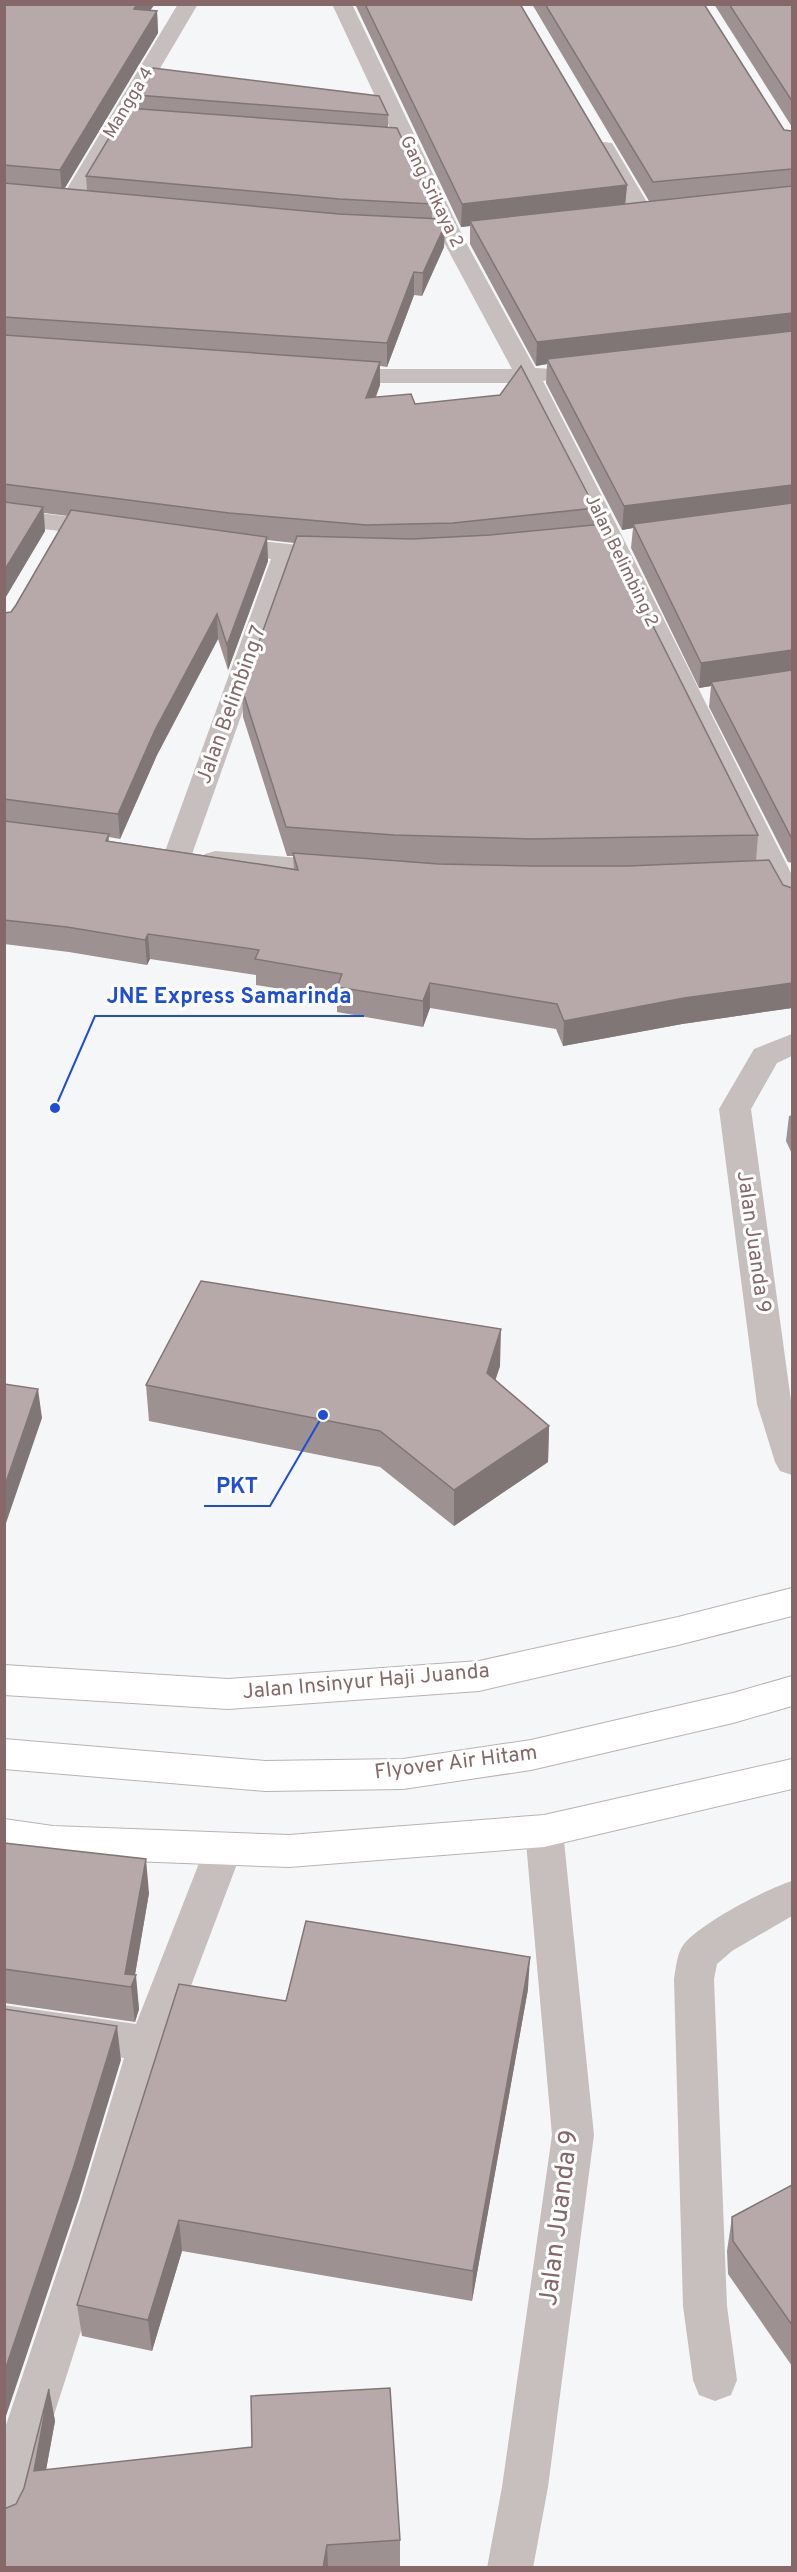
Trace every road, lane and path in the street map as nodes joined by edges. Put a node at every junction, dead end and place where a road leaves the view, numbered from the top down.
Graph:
1 (188, 4) edge
2 (342, 4) edge
3 (121, 117) junction
4 (144, 119) edge
5 (596, 134) edge
6 (382, 137) edge
7 (405, 139) junction
8 (93, 204) edge
9 (666, 212) edge
10 (475, 234) edge
11 (444, 235) junction
12 (312, 372) edge
13 (562, 372) edge
14 (528, 376) junction
15 (4, 516) edge
16 (135, 532) edge
17 (205, 542) edge
18 (286, 553) junction
19 (355, 558) edge
20 (359, 872) edge
21 (786, 873) edge
22 (745, 876) edge
23 (792, 903) edge
24 (792, 1044) edge
25 (792, 1462) edge
26 (792, 1602) edge
27 (4, 1680) edge
28 (792, 1691) edge
29 (4, 1754) edge
30 (792, 1774) edge
31 (544, 1830) junction
32 (4, 1835) edge
33 (224, 1848) junction
34 (792, 1897) edge
35 (4, 2022) edge
36 (149, 2044) junction
37 (715, 2380) dead end
38 (4, 2518) edge
39 (510, 2568) edge

1 - 3 street, Mangga 4
2 - 7 street, Gang Srikaya 2
3 - 4 street
3 - 8 street, Mangga 4
5 - 9 street
6 - 7 street
7 - 11 street, Gang Srikaya 2
10 - 11 street
11 - 14 street, Gang Srikaya 2
12 - 14 street
13 - 14 street
14 - 21 street, Jalan Belimbing 2
15 - 16 street
17 - 18 street
18 - 19 street
18 - 20 street, Jalan Belimbing 7
21 - 22 street
21 - 23 street
24 - 25 street, Jalan Juanda 9
26 - 27 highway, Jalan Insinyur Haji Juanda
28 - 29 highway, Flyover Air Hitam
30 - 31 highway
31 - 33 highway
31 - 39 street, Jalan Juanda 9
32 - 33 highway
33 - 36 street
34 - 37 street
35 - 36 street
36 - 38 street

